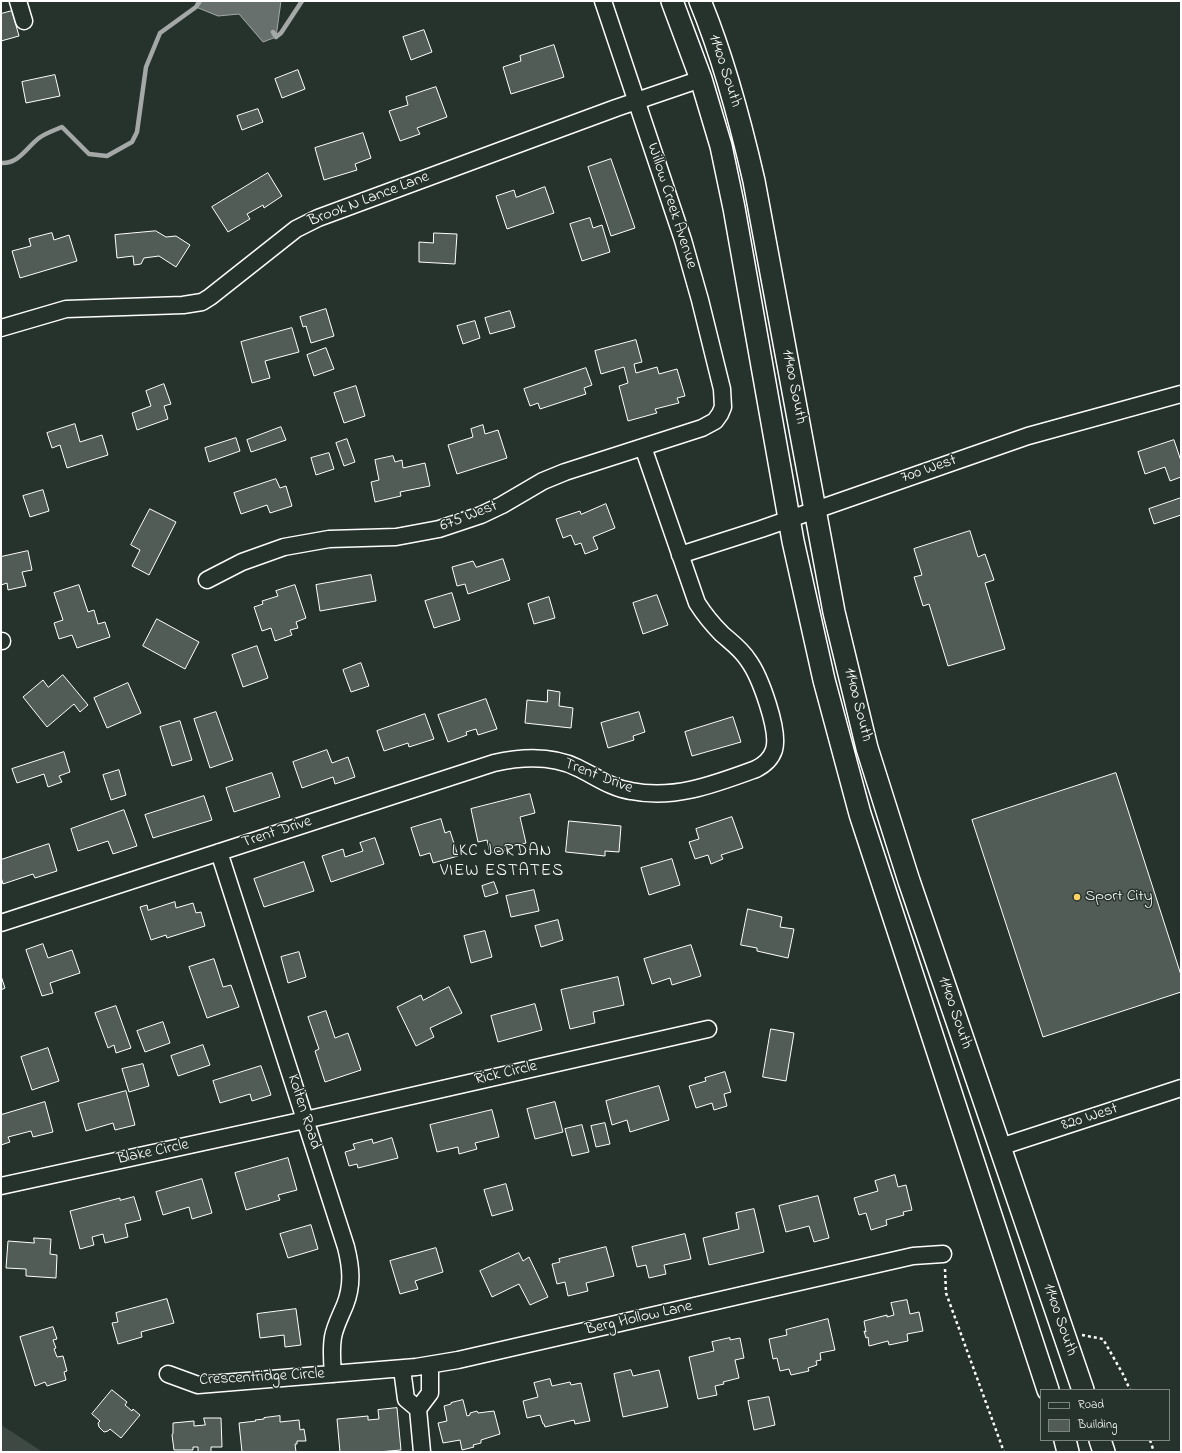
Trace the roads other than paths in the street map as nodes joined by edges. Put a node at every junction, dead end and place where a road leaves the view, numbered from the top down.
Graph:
1 (18, 1) edge
2 (603, 1) edge
3 (672, 1) edge
4 (700, 1) edge
5 (24, 21) dead end
6 (701, 79) junction
7 (637, 102) junction
8 (1, 328) edge
9 (1181, 394) edge
10 (720, 414) joint
11 (643, 447) junction
12 (816, 509) junction
13 (789, 518) junction
14 (680, 555) junction
15 (207, 580) dead end
16 (219, 852) junction
17 (1, 922) edge
18 (708, 1029) dead end
19 (1181, 1088) edge
20 (305, 1120) junction
21 (1000, 1147) junction
22 (1, 1186) edge
23 (943, 1254) road end
24 (430, 1365) junction
25 (402, 1368) junction
26 (168, 1374) dead end
27 (333, 1374) junction
28 (1048, 1389) edge
29 (1082, 1389) edge
30 (418, 1409) junction
31 (1064, 1441) edge
32 (1100, 1441) edge
33 (422, 1452) edge
34 (1068, 1452) edge
35 (1104, 1452) edge

1 - 5 street
2 - 7 street, Willow Creek Avenue
3 - 6 main road, 11400 South
4 - 12 main road, 11400 South
6 - 7 street, Brook N Lance Lane
6 - 13 main road, 11400 South
7 - 8 street, Brook N Lance Lane
7 - 10 street, Willow Creek Avenue
9 - 12 street, 700 West
10 - 11 street, 675 West
11 - 14 street, Trent Drive
11 - 15 street, 675 West
12 - 13 street, 700 West
12 - 21 main road, 11400 South
13 - 14 street, 700 West
13 - 28 main road, 11400 South
14 - 16 street, Trent Drive
16 - 17 street, Trent Drive
16 - 20 street, Kolten Road
18 - 20 street, Rick Circle
19 - 21 street, 820 West
20 - 22 street, Blake Circle
20 - 27 street, Kolten Road
21 - 29 main road, 11400 South
23 - 24 street, Berg Hollow Lane
24 - 25 street, Berg Hollow Lane
24 - 30 street
25 - 27 street, Berg Hollow Lane
25 - 30 street
26 - 27 street, Crescentridge Circle
30 - 33 street
31 - 34 main road
32 - 35 main road

